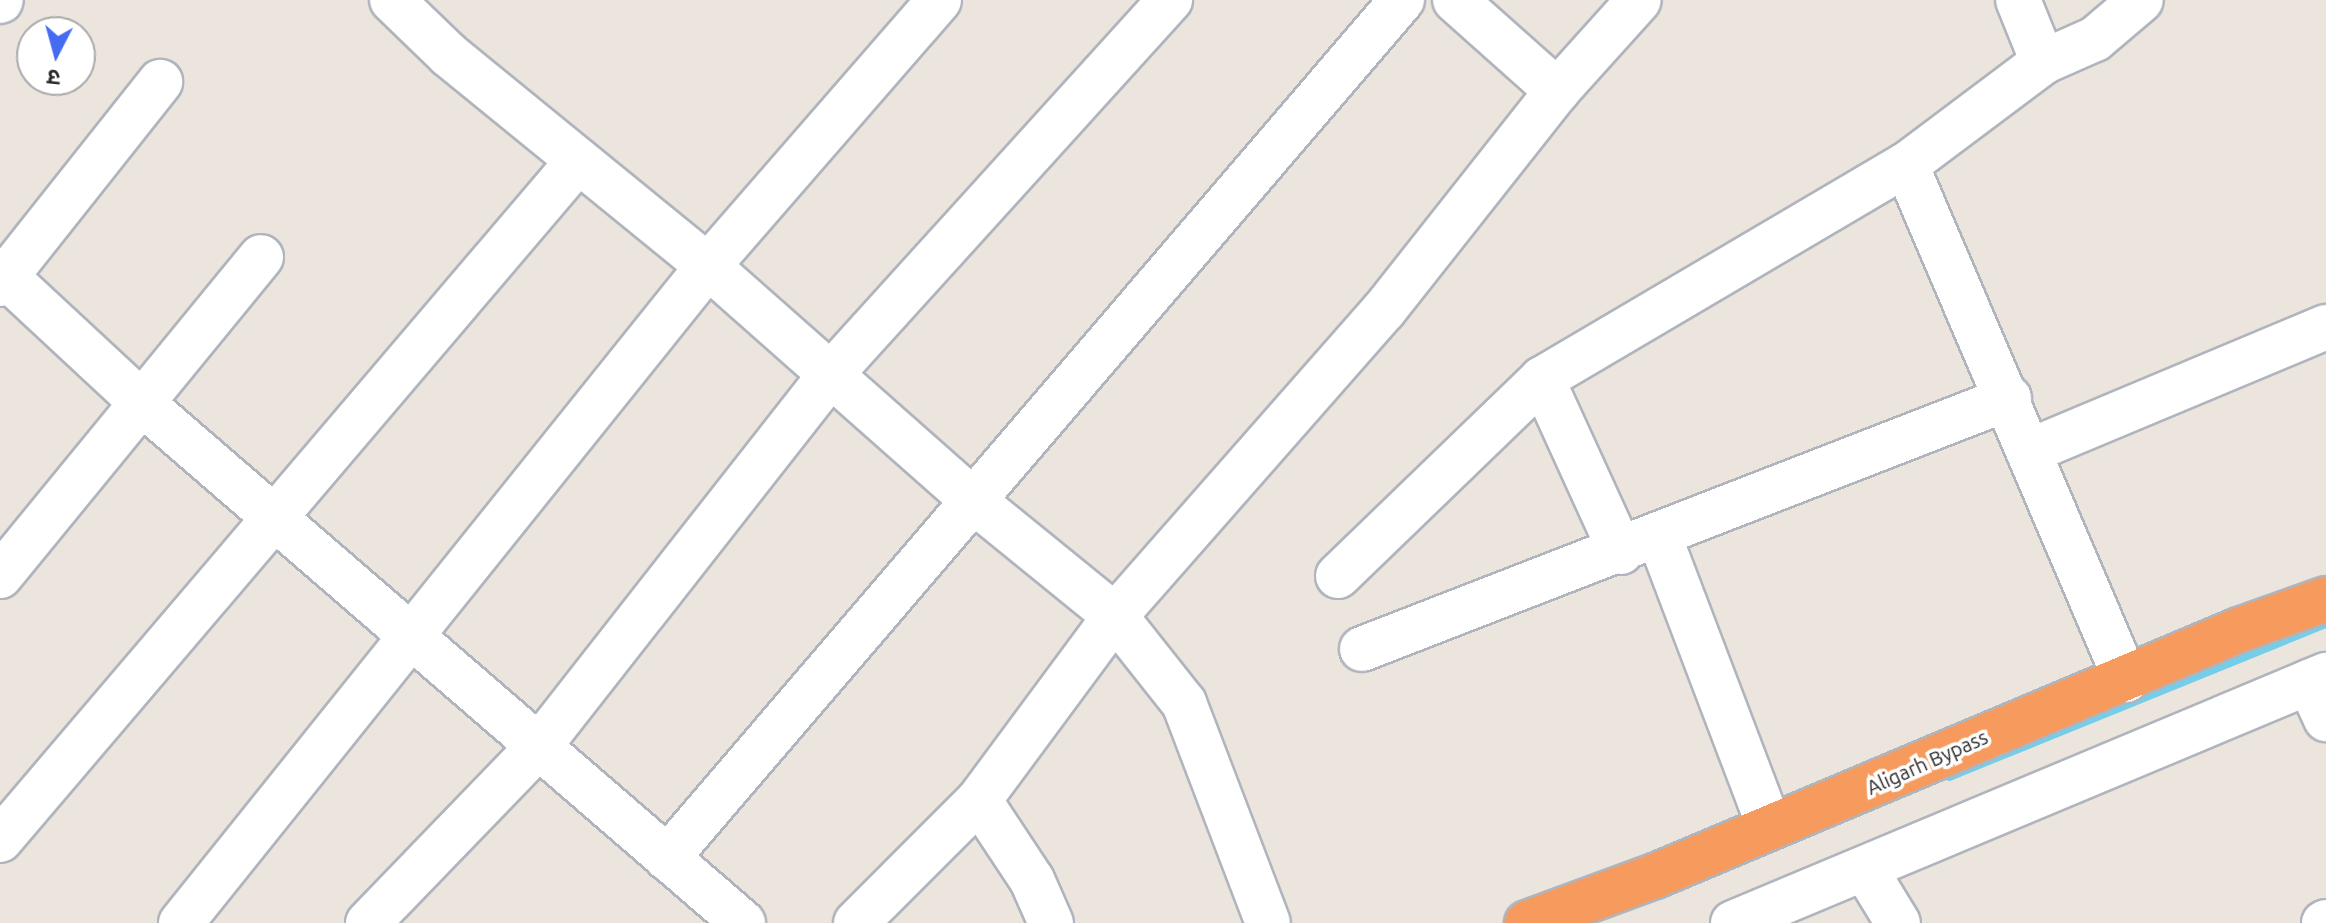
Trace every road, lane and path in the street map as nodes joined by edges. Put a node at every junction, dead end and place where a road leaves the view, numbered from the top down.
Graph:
1 (392, 0) edge
2 (939, 0) edge
3 (1170, 0) edge
4 (1402, 0) edge
5 (1455, 0) edge
6 (1639, 0) edge
7 (2018, 0) edge
8 (2141, 0) edge
9 (2043, 62) junction
10 (160, 82) dead end
11 (1557, 91) junction
12 (578, 161) junction
13 (1906, 165) junction
14 (261, 257) dead end
15 (708, 266) junction
16 (2, 277) edge
17 (2326, 327) edge
18 (831, 374) junction
19 (1542, 379) junction
20 (2009, 398) junction
21 (144, 405) junction
22 (2032, 450) junction
23 (970, 498) junction
24 (278, 516) junction
25 (1640, 544) junction
26 (0, 576) edge
27 (1338, 576) dead end
28 (2326, 599) edge
29 (1115, 616) junction
30 (409, 632) junction
31 (1362, 649) dead end
32 (2126, 680) junction
33 (2320, 692) edge
34 (540, 745) junction
35 (979, 800) junction
36 (1769, 825) junction
37 (0, 840) edge
38 (667, 858) junction
39 (1865, 869) junction
40 (181, 923) edge
41 (368, 923) edge
42 (743, 923) edge
43 (856, 923) edge
44 (1051, 923) edge
45 (1268, 923) edge
46 (1527, 923) edge
47 (1733, 923) edge
48 (1898, 923) edge

1 - 12 street
2 - 15 street
3 - 18 street
4 - 23 street
5 - 11 street
6 - 11 street
7 - 9 street
8 - 9 street
9 - 13 street
10 - 16 street
11 - 29 street
12 - 15 street
12 - 24 street
13 - 19 street
13 - 20 street
14 - 21 street
15 - 18 street
15 - 30 street
16 - 21 street
17 - 22 street
18 - 23 street
18 - 34 street
19 - 25 street
19 - 27 street
20 - 22 street
20 - 25 street
21 - 24 street
21 - 26 street
22 - 32 street
23 - 29 street
23 - 38 street
24 - 30 street
24 - 37 street
25 - 31 street
25 - 36 street
28 - 32 highway, Aligarh Bypass
29 - 35 street
29 - 45 street
30 - 34 street
30 - 40 street
32 - 36 highway, Aligarh Bypass
33 - 39 street
34 - 38 street
34 - 41 street
35 - 43 street
35 - 44 street
36 - 46 highway, Aligarh Bypass
38 - 42 street
39 - 47 street
39 - 48 street

